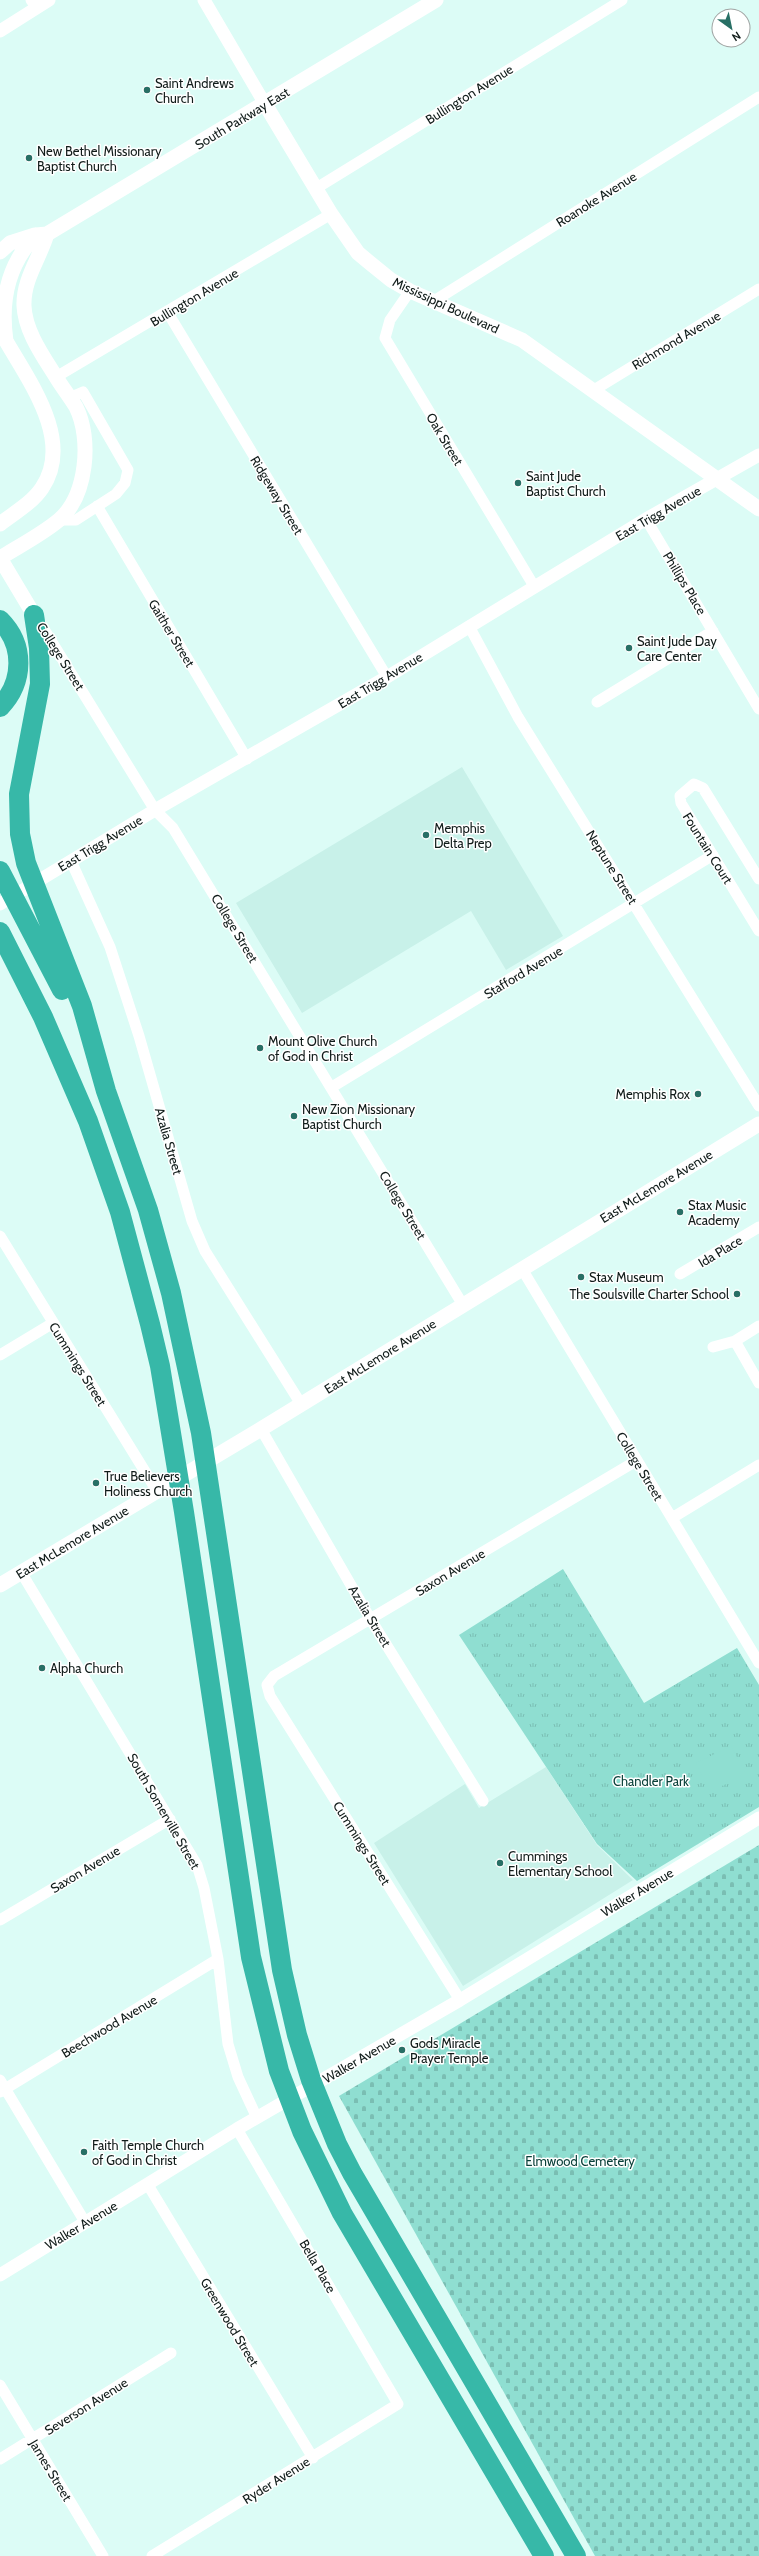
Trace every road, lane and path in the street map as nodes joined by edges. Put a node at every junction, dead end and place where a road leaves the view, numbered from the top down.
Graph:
1 (49, 0) edge
2 (204, 0) edge
3 (436, 0) edge
4 (622, 0) edge
5 (33, 4) edge
6 (0, 31) edge
7 (759, 97) edge
8 (265, 104) junction
9 (316, 189) junction
10 (331, 214) junction
11 (42, 235) junction
12 (0, 252) edge
13 (759, 290) edge
14 (410, 291) junction
15 (434, 300) junction
16 (168, 313) junction
17 (3, 338) edge
18 (56, 377) junction
19 (594, 390) junction
20 (69, 398) junction
21 (759, 455) edge
22 (718, 478) junction
23 (97, 506) junction
24 (759, 509) edge
25 (646, 519) junction
26 (59, 520) junction
27 (0, 524) edge
28 (0, 558) edge
29 (534, 586) junction
30 (34, 615) junction
31 (0, 620) edge
32 (468, 626) junction
33 (713, 631) junction
34 (387, 677) junction
35 (597, 702) dead end
36 (0, 706) edge
37 (759, 709) edge
38 (247, 759) junction
39 (155, 810) junction
40 (713, 855) junction
41 (71, 861) junction
42 (0, 871) edge
43 (759, 879) edge
44 (0, 904) edge
45 (634, 904) junction
46 (755, 916) edge
47 (759, 931) edge
48 (0, 932) edge
49 (0, 943) edge
50 (15, 959) junction
51 (104, 1083) junction
52 (332, 1087) junction
53 (759, 1106) edge
54 (759, 1124) edge
55 (759, 1227) edge
56 (0, 1236) edge
57 (522, 1269) junction
58 (680, 1274) dead end
59 (463, 1305) junction
60 (53, 1323) junction
61 (759, 1326) edge
62 (735, 1340) junction
63 (714, 1347) dead end
64 (0, 1355) edge
65 (759, 1383) edge
66 (301, 1404) junction
67 (261, 1429) junction
68 (636, 1461) junction
69 (759, 1465) edge
70 (161, 1489) junction
71 (672, 1518) junction
72 (21, 1572) junction
73 (0, 1585) edge
74 (371, 1620) junction
75 (759, 1663) edge
76 (266, 1685) joint
77 (483, 1801) dead end
78 (170, 1818) junction
79 (759, 1818) edge
80 (0, 1920) edge
81 (218, 1959) junction
82 (460, 2000) junction
83 (2, 2087) edge
84 (258, 2118) junction
85 (237, 2129) junction
86 (148, 2185) junction
87 (85, 2222) junction
88 (0, 2275) edge
89 (172, 2353) dead end
90 (0, 2385) edge
91 (398, 2404) joint
92 (33, 2440) junction
93 (313, 2458) junction
94 (0, 2459) edge
95 (103, 2556) edge
96 (152, 2556) edge
97 (544, 2556) edge
98 (576, 2556) edge

1 - 5 street
2 - 8 street, Mississippi Boulevard
3 - 8 main road, South Parkway East
4 - 9 street, Bullington Avenue
5 - 6 street
7 - 15 street, Roanoke Avenue
8 - 9 main road, Mississippi Boulevard
8 - 11 main road, South Parkway East
9 - 10 main road, Mississippi Boulevard
10 - 14 main road, Mississippi Boulevard
10 - 16 street, Bullington Avenue
11 - 12 main road, South Parkway East
11 - 17 main road, South Parkway East
11 - 18 main road
13 - 19 street, Richmond Avenue
14 - 15 main road, Mississippi Boulevard
14 - 29 street, Oak Street
15 - 19 main road, Mississippi Boulevard
16 - 18 street, Bullington Avenue
16 - 34 street, Ridgeway Street
17 - 27 main road, South Parkway East
18 - 20 main road
19 - 22 main road, Mississippi Boulevard
20 - 23 street
20 - 26 main road
21 - 22 street, East Trigg Avenue
22 - 24 main road, Mississippi Boulevard
22 - 25 street, East Trigg Avenue
23 - 26 street
23 - 38 street, Gaither Street
25 - 29 street, East Trigg Avenue
25 - 33 street, Phillips Place
26 - 28 main road
28 - 30 main road, College Street
29 - 32 street, East Trigg Avenue
30 - 39 street, College Street
30 - 51 highway
31 - 36 highway
32 - 34 street, East Trigg Avenue
32 - 45 street, Neptune Street
33 - 35 street
33 - 37 street, Phillips Place
34 - 38 street, East Trigg Avenue
38 - 39 street, East Trigg Avenue
39 - 41 street, East Trigg Avenue
39 - 52 street, College Street
40 - 43 street, Fountain Court
40 - 45 street, Stafford Avenue
40 - 46 street, Fountain Court
41 - 44 street, East Trigg Avenue
41 - 66 street, Azalia Street
42 - 51 highway
45 - 52 street, Stafford Avenue
45 - 53 street, Neptune Street
46 - 47 street, Fountain Court
48 - 50 highway
49 - 50 highway
50 - 97 highway
51 - 98 highway
52 - 59 street, College Street
54 - 57 main road, East McLemore Avenue
55 - 58 street, Ida Place
56 - 60 street, Cummings Street
57 - 59 main road, East McLemore Avenue
57 - 68 street, College Street
59 - 66 main road, East McLemore Avenue
60 - 64 street
60 - 70 street, Cummings Street
61 - 62 street
62 - 63 street
62 - 65 street
66 - 67 main road, East McLemore Avenue
67 - 70 main road, East McLemore Avenue
67 - 74 street, Azalia Street
68 - 71 street, College Street
68 - 74 street, Saxon Avenue
69 - 71 street
70 - 72 main road, East McLemore Avenue
71 - 75 street, College Street
72 - 73 main road, East McLemore Avenue
72 - 78 street, South Somerville Street
74 - 76 street, Saxon Avenue
74 - 77 street, Azalia Street
76 - 82 street, Cummings Street
78 - 80 street, Saxon Avenue
78 - 81 street, South Somerville Street
79 - 82 street, Walker Avenue
81 - 83 street, Beechwood Avenue
81 - 84 street, South Somerville Street
82 - 84 street, Walker Avenue
83 - 87 street
84 - 85 street, Walker Avenue
85 - 86 street, Walker Avenue
85 - 91 street, Bella Place
86 - 87 street, Walker Avenue
86 - 93 street, Greenwood Street
87 - 88 street, Walker Avenue
89 - 92 street, Severson Avenue
90 - 92 street, James Street
91 - 93 street, Ryder Avenue
92 - 94 street, Severson Avenue
92 - 95 street, James Street
93 - 96 street, Ryder Avenue

